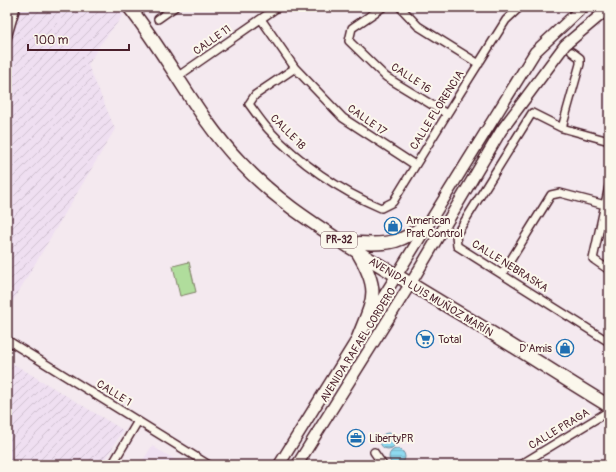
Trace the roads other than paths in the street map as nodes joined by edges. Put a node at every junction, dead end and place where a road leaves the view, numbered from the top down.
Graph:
1 (16, 7) edge
2 (129, 7) edge
3 (138, 7) edge
4 (175, 7) edge
5 (278, 7) edge
6 (383, 7) edge
7 (400, 7) edge
8 (520, 7) edge
9 (583, 7) edge
10 (609, 8) edge
11 (158, 19) dead end
12 (261, 19) junction
13 (7, 38) edge
14 (572, 52) dead end
15 (479, 64) junction
16 (295, 68) junction
17 (180, 75) junction
18 (447, 114) junction
19 (562, 128) junction
20 (609, 141) edge
21 (415, 166) junction
22 (609, 186) edge
23 (365, 202) joint
24 (607, 205) edge
25 (428, 223) junction
26 (357, 247) junction
27 (609, 270) edge
28 (398, 272) junction
29 (502, 274) junction
30 (412, 281) junction
31 (358, 338) junction
32 (7, 340) edge
33 (609, 342) edge
34 (609, 398) edge
35 (609, 406) edge
36 (609, 411) edge
37 (138, 421) junction
38 (374, 452) dead end
39 (112, 465) edge
40 (209, 465) edge
41 (279, 465) edge
42 (297, 465) edge
43 (383, 465) edge
44 (520, 465) edge

1 - 13 street
2 - 17 main road, AVENIDA LUIS MUÑOZ MARÍN / PR-32
3 - 17 main road, AVENIDA LUIS MUÑOZ MARÍN / PR-32
4 - 11 street
5 - 12 street, CALLE 11
6 - 18 street, CALLE 16
7 - 15 street
8 - 15 street, CALLE FLORENCIA
9 - 25 main road, AVENIDA RAFAEL CORDERO
10 - 30 main road, AVENIDA RAFAEL CORDERO
12 - 16 street, CALLE 17
12 - 17 street, CALLE 11
14 - 19 street
15 - 18 street, CALLE FLORENCIA
16 - 21 street, CALLE 17
16 - 23 street, CALLE 18
17 - 26 main road, AVENIDA LUIS MUÑOZ MARÍN / PR-32
18 - 21 street, CALLE FLORENCIA
19 - 20 street
19 - 29 street, CALLE NEBRASKA
21 - 23 street, CALLE FLORENCIA
22 - 24 street
24 - 27 street
24 - 29 street
25 - 26 main road
25 - 28 main road, AVENIDA RAFAEL CORDERO
26 - 28 main road, AVENIDA LUIS MUÑOZ MARÍN / PR-32
26 - 31 main road
28 - 30 main road, AVENIDA LUIS MUÑOZ MARÍN / PR-32
28 - 31 main road, AVENIDA RAFAEL CORDERO
29 - 33 street, CALLE NEBRASKA
30 - 34 main road, AVENIDA LUIS MUÑOZ MARÍN / PR-32
30 - 35 main road, AVENIDA LUIS MUÑOZ MARÍN / PR-32
30 - 42 main road, AVENIDA RAFAEL CORDERO
31 - 41 main road, AVENIDA RAFAEL CORDERO
32 - 37 street, CALLE 1
36 - 44 street, CALLE PRAGA
37 - 39 street
37 - 40 street, CALLE 1
38 - 43 street

